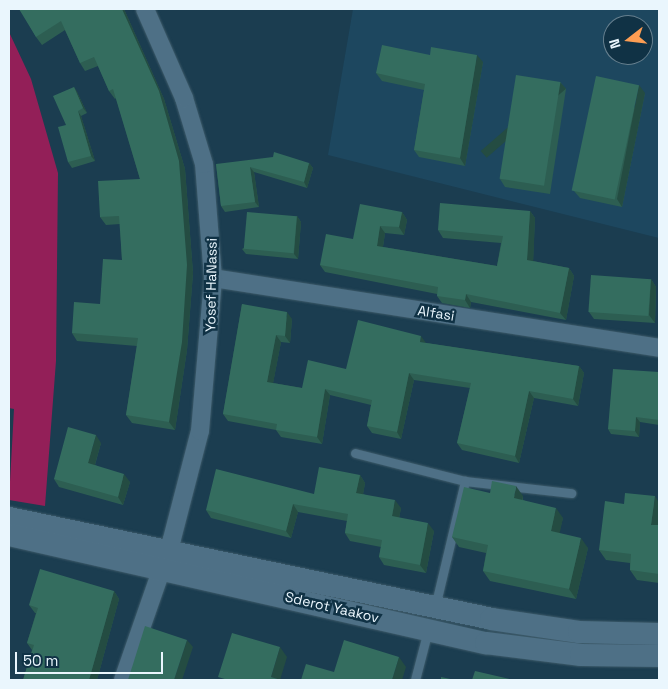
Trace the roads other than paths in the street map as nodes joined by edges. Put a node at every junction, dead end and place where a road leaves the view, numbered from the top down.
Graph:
1 (145, 9) edge
2 (214, 278) junction
3 (659, 348) edge
4 (355, 453) dead end
5 (465, 482) junction
6 (571, 493) dead end
7 (9, 518) edge
8 (9, 535) edge
9 (165, 560) junction
10 (435, 607) junction
11 (428, 629) junction
12 (659, 634) edge
13 (659, 656) edge
14 (123, 680) edge
15 (415, 680) edge

1 - 2 street, Yosef HaNassi
2 - 3 street, Alfasi
2 - 9 street, Yosef HaNassi
4 - 5 lane
5 - 6 lane
5 - 10 lane
7 - 9 street, Sderot Yaakov
8 - 9 street, Sderot Yaakov
9 - 10 street, Sderot Yaakov
9 - 11 street, Sderot Yaakov
9 - 14 street, Yosef HaNassi
10 - 12 street, Sderot Yaakov
11 - 13 street, Sderot Yaakov
11 - 15 lane

